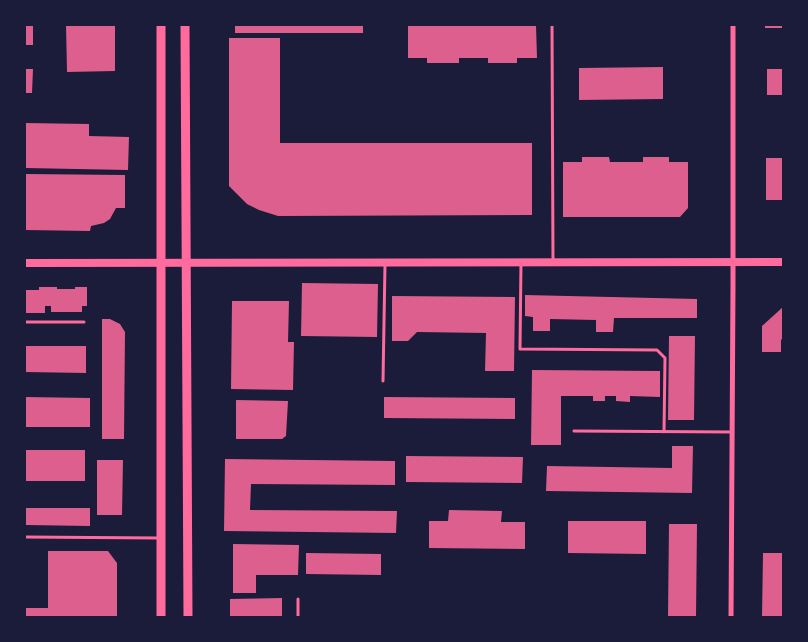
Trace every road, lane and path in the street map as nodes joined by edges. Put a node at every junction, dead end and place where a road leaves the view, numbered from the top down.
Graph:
1 (161, 25) edge
2 (185, 25) edge
3 (552, 25) edge
4 (733, 25) edge
5 (384, 262) junction
6 (520, 262) junction
7 (553, 262) junction
8 (733, 262) junction
9 (783, 262) edge
10 (25, 263) edge
11 (161, 263) junction
12 (186, 263) junction
13 (25, 322) edge
14 (84, 322) dead end
15 (384, 381) dead end
16 (574, 431) dead end
17 (664, 432) junction
18 (732, 432) junction
19 (25, 537) edge
20 (161, 538) junction
21 (298, 599) dead end
22 (161, 617) edge
23 (188, 617) edge
24 (298, 617) edge
25 (731, 617) edge

1 - 11 main road
2 - 12 main road
3 - 7 lane
4 - 8 street
5 - 6 street
5 - 12 street
5 - 15 lane
6 - 7 street
6 - 17 lane
7 - 8 street
8 - 9 street
8 - 18 street
10 - 11 street
11 - 12 street
11 - 20 main road
12 - 23 main road
13 - 14 lane
16 - 17 lane
17 - 18 lane
18 - 25 street
19 - 20 lane
20 - 22 main road
21 - 24 lane

